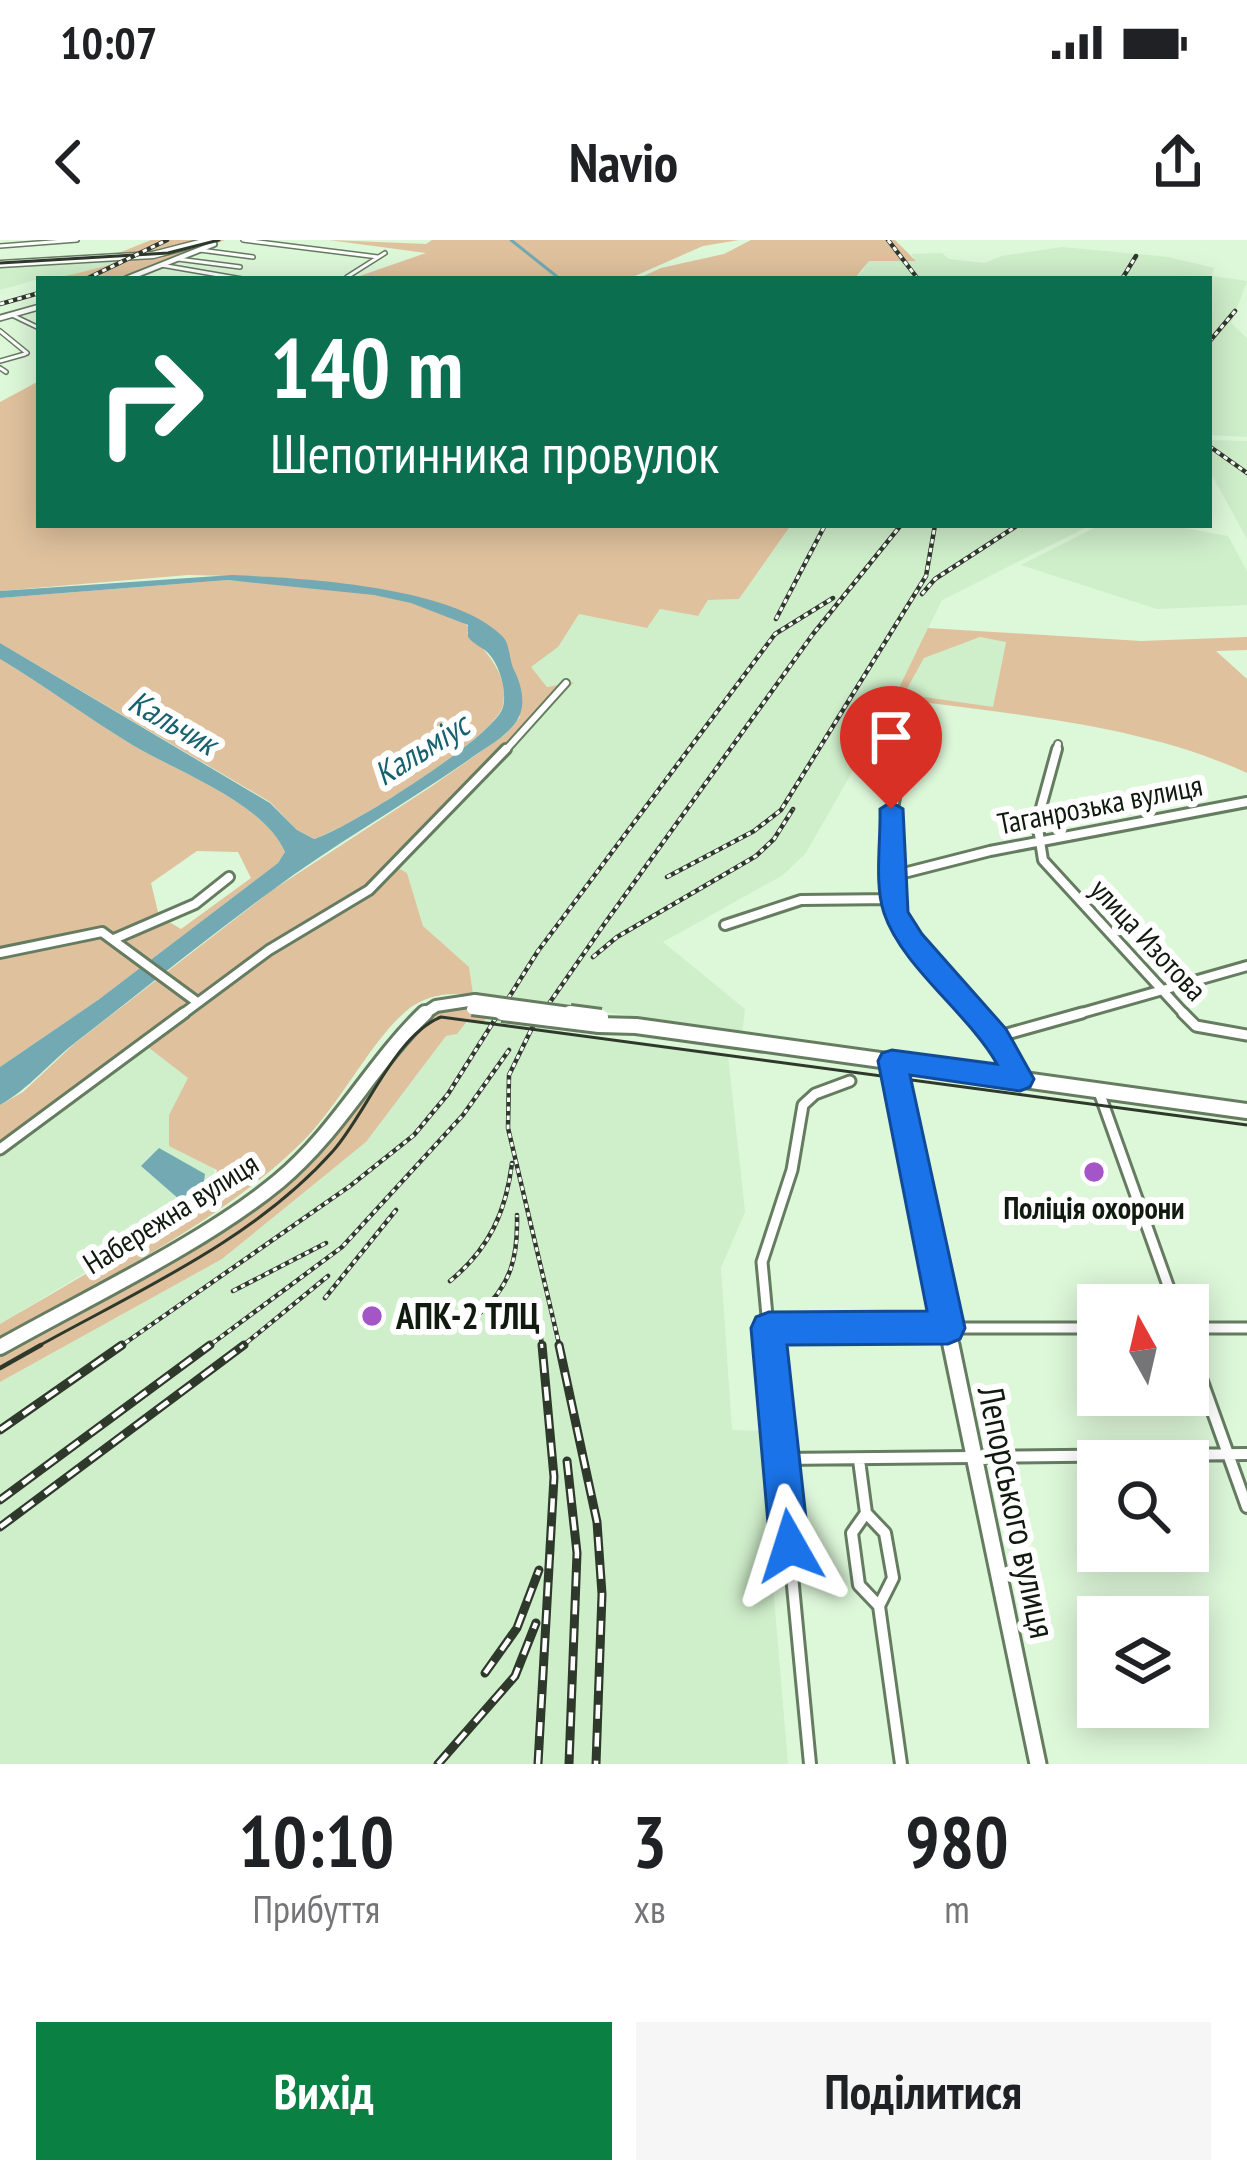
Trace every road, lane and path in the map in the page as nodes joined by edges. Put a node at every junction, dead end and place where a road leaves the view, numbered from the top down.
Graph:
1 (18, 240) edge
2 (77, 240) edge
3 (226, 240) edge
4 (243, 240) edge
5 (211, 241) edge
6 (263, 241) edge
7 (10, 245) junction
8 (0, 246) edge
9 (200, 250) junction
10 (385, 253) dead end
11 (175, 255) junction
12 (253, 257) dead end
13 (378, 257) junction
14 (0, 263) edge
15 (161, 265) junction
16 (240, 267) dead end
17 (134, 276) edge
18 (225, 276) edge
19 (349, 276) edge
20 (36, 309) edge
21 (12, 315) junction
22 (0, 318) edge
23 (36, 327) edge
24 (0, 331) edge
25 (2, 367) edge
26 (566, 683) dead end
27 (918, 705) dead end
28 (1058, 744) dead end
29 (1247, 802) edge
30 (1041, 843) junction
31 (892, 876) junction
32 (229, 877) dead end
33 (892, 898) junction
34 (725, 925) dead end
35 (112, 939) junction
36 (0, 953) edge
37 (1247, 966) edge
38 (1159, 990) junction
39 (197, 1003) junction
40 (1247, 1035) edge
41 (996, 1037) junction
42 (892, 1061) junction
43 (1020, 1079) junction
44 (850, 1081) dead end
45 (1099, 1090) junction
46 (1247, 1111) edge
47 (0, 1149) edge
48 (1168, 1284) edge
49 (769, 1328) junction
50 (948, 1328) junction
51 (1077, 1328) edge
52 (1209, 1328) edge
53 (1247, 1328) edge
54 (0, 1347) edge
55 (1209, 1400) edge
56 (1228, 1454) junction
57 (1247, 1454) edge
58 (975, 1458) junction
59 (858, 1459) junction
60 (781, 1460) junction
61 (1247, 1507) edge
62 (866, 1513) junction
63 (879, 1606) junction
64 (810, 1764) edge
65 (901, 1764) edge
66 (1038, 1764) edge

1 - 7 street
2 - 7 street
3 - 5 street
4 - 6 street
5 - 9 street
5 - 11 main road
6 - 13 street
7 - 8 street
9 - 11 street
9 - 12 street
10 - 13 street
11 - 14 main road
11 - 15 street
11 - 16 street
13 - 19 street
15 - 17 street
15 - 18 street
20 - 21 street
21 - 22 street
21 - 23 street
24 - 25 street
26 - 39 street
27 - 31 street
28 - 30 street
29 - 30 street, Таганрозька вулиця
30 - 31 street, Таганрозька вулиця
30 - 38 street, улица Изотова
31 - 33 street
32 - 35 street
33 - 34 street
33 - 41 street
35 - 36 street
35 - 39 street
37 - 38 street
38 - 40 street, улица Изотова
38 - 41 street
39 - 47 street
41 - 43 street
42 - 43 main road
42 - 50 main road, Лепорського вулиця
42 - 54 main road, Набережна вулиця, bridge
43 - 45 main road
44 - 49 street
45 - 46 main road
45 - 48 street
49 - 50 street
49 - 60 street
50 - 51 street
50 - 58 main road, Лепорського вулиця
52 - 53 street
55 - 56 street
56 - 57 street
56 - 58 street
56 - 61 street
58 - 59 street
58 - 66 main road, Лепорського вулиця
59 - 60 street
59 - 62 street
60 - 64 street
62 - 63 street
62 - 63 street
63 - 65 street

